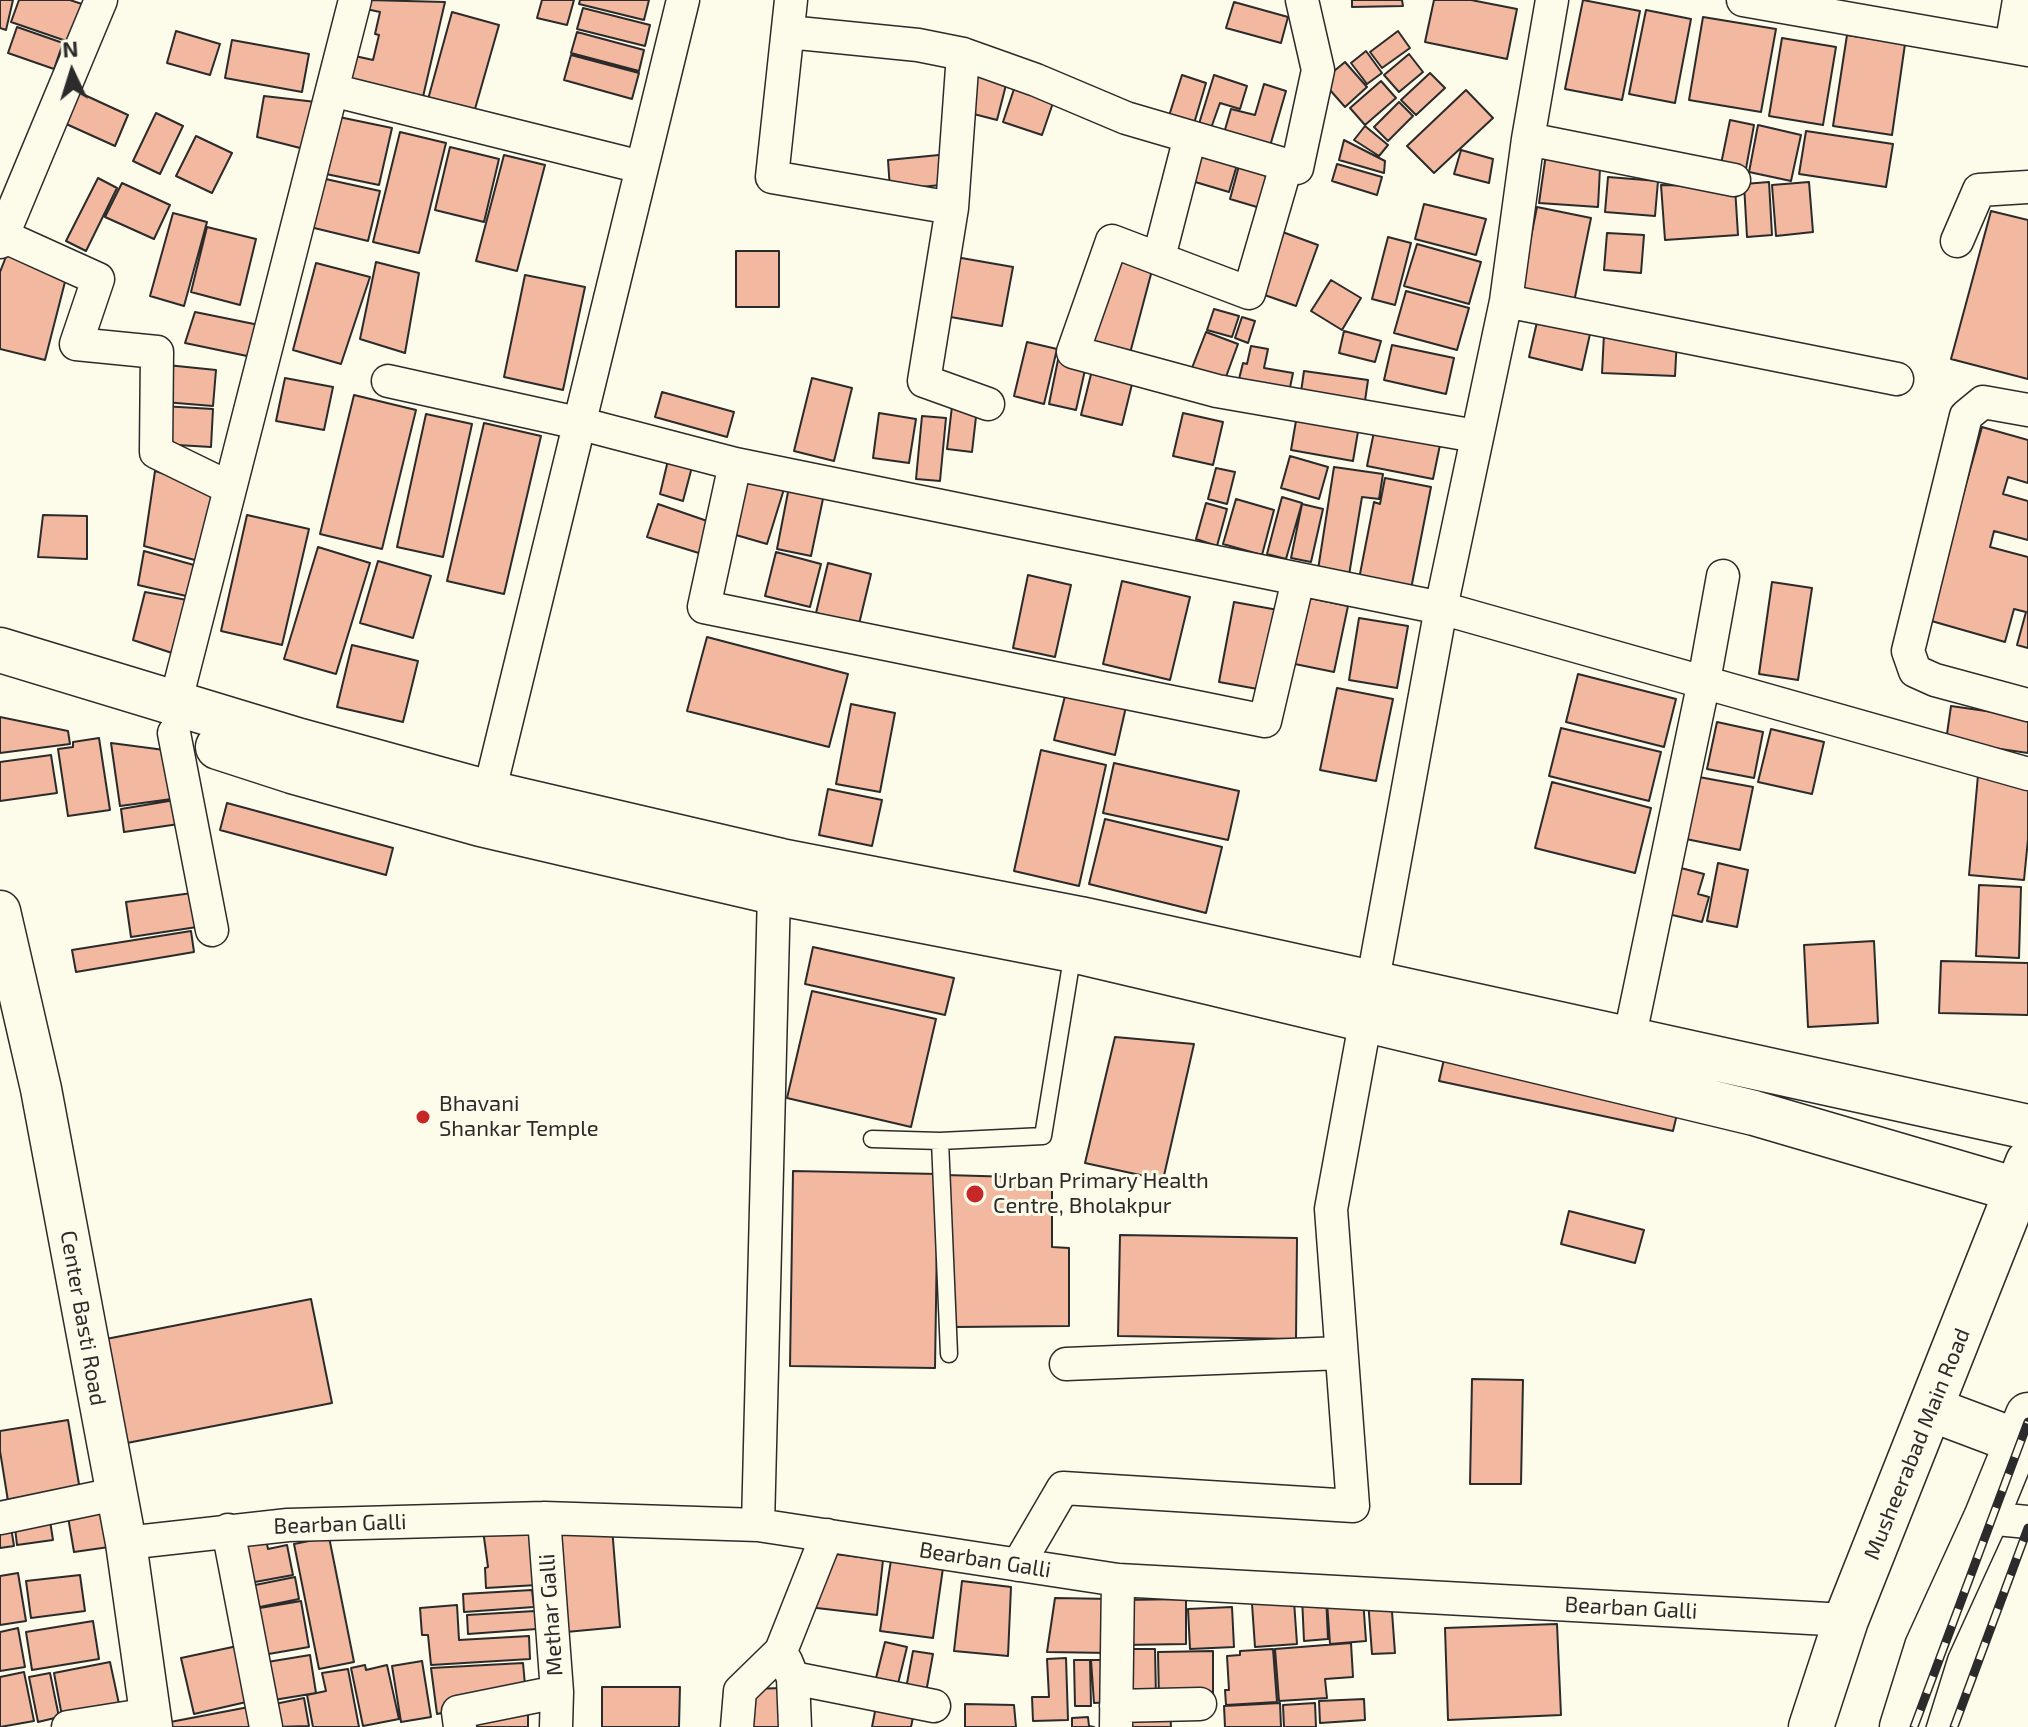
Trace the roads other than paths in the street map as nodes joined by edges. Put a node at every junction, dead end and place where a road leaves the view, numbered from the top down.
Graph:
1 (101, 0) edge
2 (355, 0) edge
3 (683, 0) edge
4 (791, 0) edge
5 (1302, 0) edge
6 (1552, 0) edge
7 (1743, 0) edge
8 (2019, 0) edge
9 (788, 32) junction
10 (2020, 48) edge
11 (963, 54) junction
12 (332, 90) junction
13 (1190, 137) junction
14 (1528, 139) junction
15 (1286, 166) junction
16 (641, 167) junction
17 (1734, 180) dead end
18 (2028, 187) edge
19 (952, 208) junction
20 (1, 239) edge
21 (1957, 241) dead end
22 (1159, 257) junction
23 (1506, 301) junction
24 (1897, 379) dead end
25 (388, 381) dead end
26 (988, 404) dead end
27 (2028, 410) edge
28 (578, 423) junction
29 (1476, 436) junction
30 (735, 464) junction
31 (230, 488) junction
32 (1723, 576) dead end
33 (1298, 580) junction
34 (1441, 608) junction
35 (0, 650) edge
36 (0, 679) edge
37 (1704, 681) junction
38 (2028, 705) edge
39 (175, 718) junction
40 (2028, 774) edge
41 (489, 793) junction
42 (774, 892) junction
43 (0, 911) edge
44 (212, 930) dead end
45 (1073, 950) junction
46 (1368, 1002) junction
47 (1629, 1040) junction
48 (2028, 1127) edge
49 (872, 1139) dead end
50 (940, 1141) junction
51 (2022, 1176) edge
52 (1341, 1353) junction
53 (949, 1354) dead end
54 (1066, 1364) dead end
55 (1931, 1409) junction
56 (2022, 1428) edge
57 (115, 1494) junction
58 (0, 1518) edge
59 (544, 1518) junction
60 (2007, 1520) edge
61 (758, 1525) junction
62 (228, 1530) junction
63 (827, 1535) junction
64 (126, 1543) junction
65 (1018, 1565) junction
66 (1118, 1580) junction
67 (1846, 1620) junction
68 (787, 1664) junction
69 (557, 1692) junction
70 (1200, 1704) dead end
71 (934, 1706) dead end
72 (1116, 1717) edge
73 (151, 1721) edge
74 (68, 1727) edge
75 (266, 1727) edge
76 (460, 1727) edge
77 (556, 1727) edge
78 (737, 1727) edge
79 (795, 1727) edge
80 (1811, 1727) edge
81 (1902, 1727) edge

1 - 20 street
2 - 12 street
3 - 16 street
4 - 9 street
5 - 15 street
6 - 14 street
7 - 10 street
8 - 10 street
9 - 11 street
9 - 19 street
11 - 13 street
11 - 19 street
12 - 16 street
12 - 31 street
13 - 15 street
13 - 22 street
14 - 17 street
14 - 23 street
15 - 22 street
16 - 28 street
18 - 21 street
19 - 26 street
20 - 31 street
22 - 29 street
23 - 24 street
23 - 29 street
25 - 28 street
27 - 38 street
28 - 30 street
28 - 41 street
29 - 34 street
30 - 33 street
30 - 33 street
31 - 39 street
32 - 37 street
33 - 34 street
34 - 37 street
34 - 46 street
35 - 39 main road
36 - 39 main road
37 - 40 street
37 - 47 street
39 - 41 main road
39 - 42 main road
39 - 44 street
41 - 46 main road
42 - 45 main road
42 - 61 street
43 - 57 street, Center Basti Road
45 - 46 main road
45 - 50 lane
46 - 47 main road
46 - 51 main road
46 - 52 street
47 - 48 main road
49 - 50 lane
50 - 53 lane
51 - 55 main road, Musheerabad Main Road
52 - 54 street
52 - 65 street
55 - 56 main road
55 - 67 main road, Musheerabad Main Road
56 - 60 main road
57 - 58 street
57 - 64 street, Center Basti Road
59 - 61 street, Bearban Galli
59 - 62 street, Bearban Galli
59 - 69 street, Methar Galli
60 - 81 main road
61 - 63 street, Bearban Galli
62 - 64 street, Bearban Galli
62 - 75 street
63 - 65 street, Bearban Galli
63 - 68 street
64 - 73 street, Center Basti Road
65 - 66 street, Bearban Galli
66 - 67 street, Bearban Galli
66 - 72 street
67 - 80 main road, Musheerabad Main Road
68 - 71 street
68 - 78 street
68 - 79 street
69 - 76 street, Methar Galli
69 - 77 street
70 - 72 street
73 - 74 street

